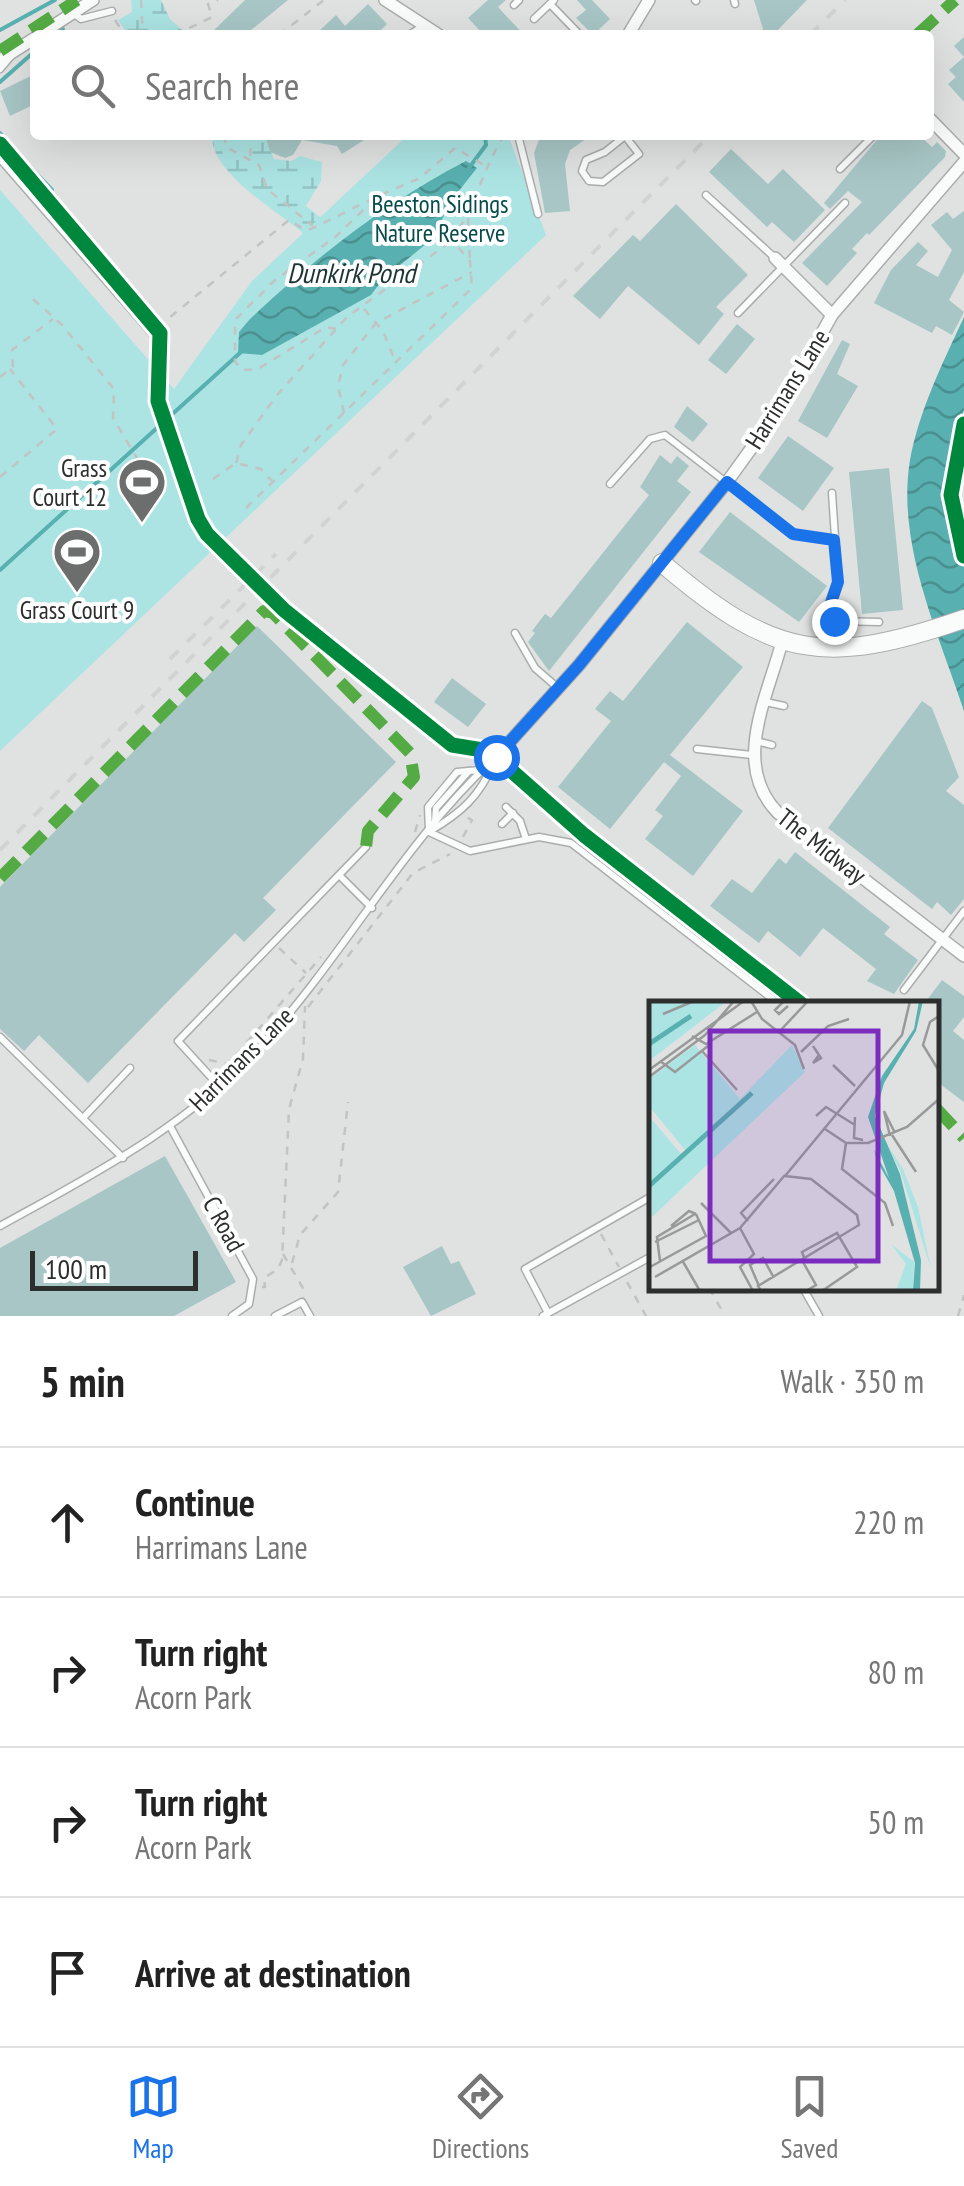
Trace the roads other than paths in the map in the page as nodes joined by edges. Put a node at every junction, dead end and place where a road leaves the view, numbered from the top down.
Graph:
1 (93, 0) edge
2 (649, 0) edge
3 (393, 2) edge
4 (552, 2) edge
5 (112, 11) dead end
6 (74, 12) junction
7 (534, 20) dead end
8 (424, 25) junction
9 (46, 30) edge
10 (417, 30) edge
11 (432, 30) edge
12 (576, 30) edge
13 (631, 30) edge
14 (30, 41) edge
15 (6, 57) edge
16 (0, 69) edge
17 (934, 123) edge
18 (519, 140) edge
19 (619, 140) edge
20 (629, 140) edge
21 (869, 140) edge
22 (964, 154) edge
23 (0, 159) edge
24 (964, 162) edge
25 (840, 169) dead end
26 (706, 195) dead end
27 (845, 204) dead end
28 (538, 214) dead end
29 (779, 262) junction
30 (738, 313) dead end
31 (832, 315) junction
32 (157, 339) dead end
33 (727, 482) junction
34 (610, 484) dead end
35 (832, 493) dead end
36 (834, 540) junction
37 (662, 563) junction
38 (964, 619) edge
39 (879, 622) dead end
40 (515, 633) dead end
41 (782, 642) junction
42 (558, 688) junction
43 (766, 702) junction
44 (784, 706) dead end
45 (756, 740) junction
46 (772, 745) dead end
47 (697, 748) dead end
48 (752, 755) junction
49 (495, 765) junction
50 (470, 771) junction
51 (426, 817) junction
52 (502, 824) dead end
53 (526, 840) junction
54 (366, 847) dead end
55 (340, 876) junction
56 (372, 908) junction
57 (964, 911) edge
58 (942, 939) junction
59 (964, 956) edge
60 (904, 990) dead end
61 (775, 1001) edge
62 (0, 1037) edge
63 (130, 1068) dead end
64 (219, 1086) junction
65 (83, 1118) junction
66 (171, 1128) junction
67 (123, 1158) junction
68 (649, 1198) edge
69 (0, 1226) edge
70 (649, 1258) edge
71 (805, 1291) edge
72 (545, 1315) edge
73 (232, 1316) edge
74 (275, 1316) edge
75 (310, 1316) edge
76 (819, 1316) edge

1 - 6 street
2 - 13 street
3 - 8 street
4 - 7 lane
4 - 12 lane
5 - 6 lane
6 - 9 street
8 - 10 lane
8 - 11 street
14 - 15 street
15 - 16 lane
17 - 22 street
18 - 28 lane
19 - 20 lane
21 - 25 lane
23 - 32 lane
24 - 31 street, Harrimans Lane
26 - 29 lane
27 - 29 lane
29 - 30 lane
29 - 31 street
31 - 33 street, Harrimans Lane
33 - 34 lane
33 - 36 lane
33 - 37 street, Harrimans Lane
35 - 36 lane
36 - 39 lane
37 - 41 street
37 - 42 street, Harrimans Lane
38 - 41 street
40 - 42 lane
41 - 43 street
42 - 49 street, Harrimans Lane
43 - 44 lane
43 - 45 street
45 - 46 lane
45 - 48 street
47 - 48 lane
48 - 58 street, The Midway
49 - 50 lane
49 - 51 lane, Harrimans Lane
49 - 51 lane, Harrimans Lane
50 - 51 lane
50 - 51 lane
51 - 53 lane
51 - 56 lane, Harrimans Lane
52 - 53 lane
53 - 61 lane
54 - 55 lane
55 - 56 lane
55 - 64 lane
56 - 64 lane, Harrimans Lane
57 - 58 lane
58 - 59 street, The Midway
58 - 60 lane
62 - 65 lane
63 - 65 lane
64 - 66 lane, Harrimans Lane
65 - 67 lane
66 - 67 lane, Harrimans Lane
66 - 73 lane, C Road
67 - 69 lane, Harrimans Lane
68 - 72 lane
70 - 72 lane
71 - 76 lane
74 - 75 lane

